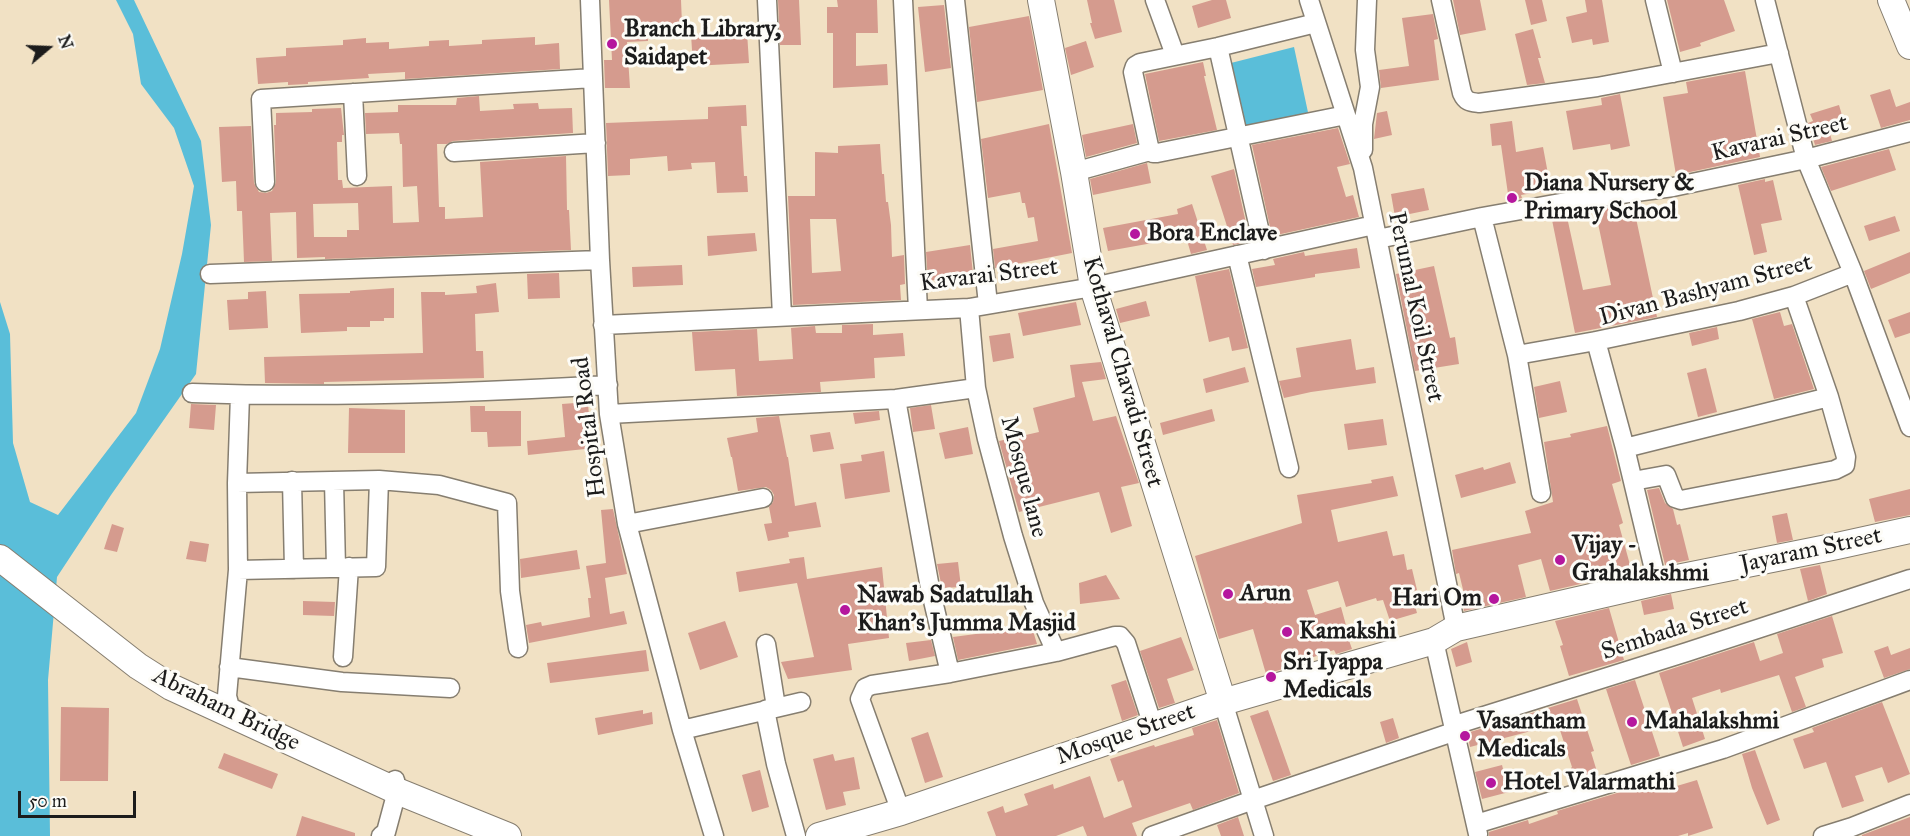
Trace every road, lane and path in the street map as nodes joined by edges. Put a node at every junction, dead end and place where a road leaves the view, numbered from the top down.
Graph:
1 (590, 0) edge
2 (767, 0) edge
3 (903, 0) edge
4 (955, 0) edge
5 (1041, 0) edge
6 (1155, 0) edge
7 (1309, 0) edge
8 (1366, 0) edge
9 (1441, 0) edge
10 (1654, 0) edge
11 (1765, 0) edge
12 (1891, 0) edge
13 (1316, 23) junction
14 (1910, 46) edge
15 (1218, 47) junction
16 (1779, 53) junction
17 (1175, 55) junction
18 (1672, 73) junction
19 (593, 78) junction
20 (353, 93) junction
21 (1346, 115) junction
22 (1910, 132) edge
23 (1239, 136) junction
24 (596, 143) junction
25 (1150, 151) junction
26 (454, 152) dead end
27 (1806, 159) junction
28 (1363, 168) junction
29 (1074, 172) junction
30 (357, 176) dead end
31 (265, 182) dead end
32 (1482, 217) junction
33 (1376, 232) junction
34 (1264, 250) junction
35 (1238, 255) junction
36 (600, 260) junction
37 (1853, 273) junction
38 (210, 274) dead end
39 (1093, 287) junction
40 (1794, 296) junction
41 (988, 304) junction
42 (969, 308) junction
43 (918, 310) junction
44 (782, 316) junction
45 (603, 325) junction
46 (1596, 341) junction
47 (1516, 355) junction
48 (608, 385) junction
49 (976, 388) junction
50 (192, 393) dead end
51 (240, 395) junction
52 (1829, 397) junction
53 (896, 399) junction
54 (609, 414) junction
55 (1910, 427) edge
56 (1625, 448) junction
57 (1289, 468) dead end
58 (333, 480) junction
59 (379, 480) junction
60 (292, 481) junction
61 (1633, 481) junction
62 (237, 483) junction
63 (1541, 493) dead end
64 (763, 498) dead end
65 (627, 524) junction
66 (1910, 530) edge
67 (0, 558) edge
68 (294, 568) junction
69 (343, 568) junction
70 (238, 570) junction
71 (1910, 579) edge
72 (1657, 582) junction
73 (1456, 628) junction
74 (1434, 641) junction
75 (766, 644) dead end
76 (518, 648) dead end
77 (1056, 652) junction
78 (344, 657) dead end
79 (229, 668) junction
80 (950, 673) junction
81 (1910, 680) edge
82 (450, 688) dead end
83 (801, 702) dead end
84 (1223, 702) junction
85 (765, 710) junction
86 (1153, 726) junction
87 (1455, 728) junction
88 (682, 730) junction
89 (387, 786) junction
90 (1252, 800) junction
91 (1910, 804) edge
92 (901, 812) junction
93 (1477, 830) edge
94 (853, 831) edge
95 (381, 836) edge
96 (508, 836) edge
97 (714, 836) edge
98 (796, 836) edge
99 (819, 836) edge
100 (1152, 836) edge
101 (1264, 836) edge
102 (1823, 836) edge

1 - 19 street, Hospital Road
2 - 44 street
3 - 43 street
4 - 41 street
5 - 29 main road, Kothaval Chavadi Street
6 - 17 street
7 - 13 street, Perumal Koil Street
8 - 28 street
9 - 18 street
10 - 18 street
11 - 16 street
12 - 14 main road
13 - 15 street
13 - 21 street, Perumal Koil Street
15 - 17 street
15 - 23 street
16 - 18 street
16 - 27 street
17 - 25 street
19 - 20 street
19 - 24 street, Hospital Road
20 - 30 street
20 - 31 street
21 - 23 street
21 - 28 street, Perumal Koil Street
22 - 27 street, Kavarai Street
23 - 25 street
23 - 34 street
24 - 26 street
24 - 36 street, Hospital Road
25 - 29 street
27 - 32 street, Kavarai Street
27 - 37 street
28 - 33 street, Perumal Koil Street
29 - 39 main road, Kothaval Chavadi Street
32 - 33 street, Kavarai Street
32 - 47 street
33 - 34 street, Kavarai Street
33 - 73 street, Perumal Koil Street
34 - 35 street, Kavarai Street
35 - 39 street, Kavarai Street
35 - 57 street
36 - 38 street
36 - 45 street, Hospital Road
37 - 40 street, Divan Bashyam Street
37 - 55 street
39 - 41 street, Kavarai Street
39 - 84 main road, Kothaval Chavadi Street
40 - 46 street, Divan Bashyam Street
40 - 52 street
41 - 42 street, Kavarai Street
42 - 43 street, Kavarai Street
42 - 49 street, Mosque lane
43 - 44 street, Kavarai Street
44 - 45 street, Kavarai Street
45 - 48 street, Hospital Road
46 - 47 street
46 - 56 street, Divan Bashyam Street
47 - 63 street
48 - 51 street
48 - 54 street, Hospital Road
49 - 53 street
49 - 77 street, Mosque lane
50 - 51 street
51 - 62 street
52 - 56 street
52 - 61 street
53 - 54 street
53 - 80 street
54 - 65 street, Hospital Road
56 - 61 street, Divan Bashyam Street
58 - 59 street
58 - 60 street
58 - 69 street
59 - 69 street
59 - 76 street
60 - 62 street
60 - 68 street
61 - 72 street, Divan Bashyam Street
62 - 70 street
64 - 65 street
65 - 88 street, Hospital Road
66 - 72 main road, Jayaram Street
67 - 89 main road, Abraham Bridge
68 - 69 street
68 - 70 street
69 - 78 street
70 - 79 street
71 - 87 street, Sembada Street
72 - 73 main road, Jayaram Street
73 - 74 main road, Jayaram Street
74 - 84 main road, Mosque Street
74 - 87 street
75 - 85 street
77 - 80 street
77 - 86 street
79 - 82 street
79 - 89 street
80 - 92 street
81 - 93 street
83 - 85 street
84 - 86 main road, Mosque Street
84 - 90 street
85 - 88 street
85 - 98 street
86 - 92 main road, Mosque Street
87 - 90 street, Sembada Street
87 - 93 street
88 - 97 street, Hospital Road
89 - 95 street
89 - 96 main road, Abraham Bridge
90 - 100 street, Sembada Street
90 - 101 street
91 - 102 street
92 - 94 main road, Mosque Street
94 - 99 main road, Mosque Street

